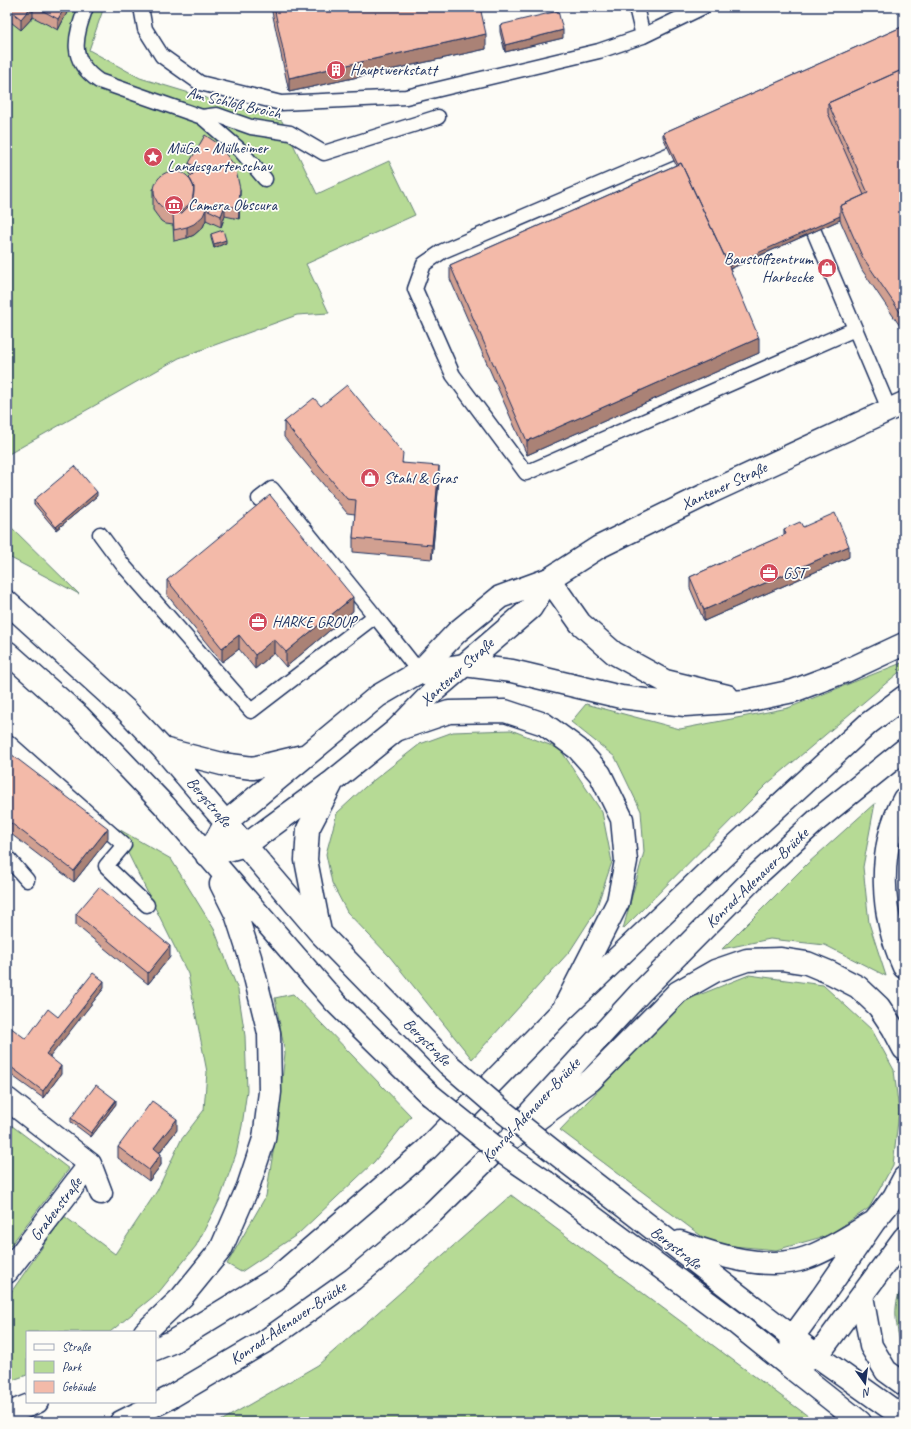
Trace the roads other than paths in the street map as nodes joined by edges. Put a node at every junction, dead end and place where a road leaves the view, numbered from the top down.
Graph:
1 (86, 7) edge
2 (141, 7) edge
3 (636, 7) edge
4 (703, 7) edge
5 (643, 36) junction
6 (202, 117) junction
7 (438, 117) dead end
8 (698, 142) edge
9 (265, 179) dead end
10 (800, 200) edge
11 (855, 329) junction
12 (897, 406) edge
13 (259, 499) dead end
14 (100, 534) dead end
15 (549, 579) junction
16 (7, 602) edge
17 (375, 616) junction
18 (904, 644) edge
19 (7, 652) edge
20 (464, 665) junction
21 (419, 672) junction
22 (434, 691) junction
23 (904, 697) edge
24 (746, 701) junction
25 (396, 730) junction
26 (7, 741) edge
27 (163, 749) junction
28 (904, 750) edge
29 (310, 754) junction
30 (333, 781) junction
31 (904, 799) edge
32 (226, 822) junction
33 (246, 845) junction
34 (207, 856) junction
35 (7, 857) edge
36 (27, 880) dead end
37 (148, 905) dead end
38 (320, 933) junction
39 (904, 967) edge
40 (563, 1010) junction
41 (904, 1049) edge
42 (7, 1098) edge
43 (498, 1148) junction
44 (90, 1164) junction
45 (904, 1178) edge
46 (101, 1193) dead end
47 (874, 1222) junction
48 (659, 1234) junction
49 (904, 1238) edge
50 (7, 1272) edge
51 (862, 1296) junction
52 (146, 1331) edge
53 (792, 1338) junction
54 (156, 1349) edge
55 (817, 1356) junction
56 (789, 1366) junction
57 (904, 1384) edge
58 (35, 1403) edge
59 (7, 1414) edge
60 (904, 1418) edge
61 (121, 1422) edge
62 (860, 1422) edge

1 - 6 lane, Am Schloß Broich
2 - 5 lane
3 - 5 lane
4 - 5 lane
6 - 7 lane, Am Schloß Broich
6 - 9 lane
8 - 11 lane
10 - 11 lane
11 - 12 lane
12 - 15 main road, Xantener Straße
13 - 17 lane
14 - 17 lane
15 - 20 main road, Xantener Straße
15 - 21 main road, Xantener Straße
15 - 24 main road
16 - 27 main road, Bergstraße
17 - 21 lane
18 - 24 main road
19 - 34 main road, Bergstraße
20 - 21 main road
20 - 22 main road, Xantener Straße
20 - 24 main road
21 - 22 lane
21 - 29 main road
22 - 25 main road, Xantener Straße
23 - 40 main road
25 - 30 main road
25 - 40 main road
26 - 37 lane
27 - 29 main road
27 - 32 main road, Bergstraße
28 - 43 main road, Konrad-Adenauer-Brücke
29 - 32 main road
30 - 33 main road
30 - 38 main road
31 - 39 main road
32 - 33 main road, Bergstraße
32 - 34 main road
33 - 34 main road
33 - 38 main road, Bergstraße
34 - 52 main road
34 - 56 main road, Bergstraße, bridge
35 - 36 lane
38 - 48 main road, Bergstraße, bridge
40 - 54 main road
41 - 43 main road
42 - 44 main road, Grabenstraße
43 - 61 main road, Konrad-Adenauer-Brücke
44 - 46 main road, Grabenstraße
44 - 50 main road, Grabenstraße
45 - 47 main road
47 - 48 main road
47 - 53 main road
48 - 53 main road, Bergstraße
49 - 51 main road
51 - 55 main road
51 - 57 main road
53 - 55 main road, Bergstraße
53 - 56 main road
55 - 56 main road
55 - 60 main road, Bergstraße
56 - 62 main road, Bergstraße
58 - 59 main road

